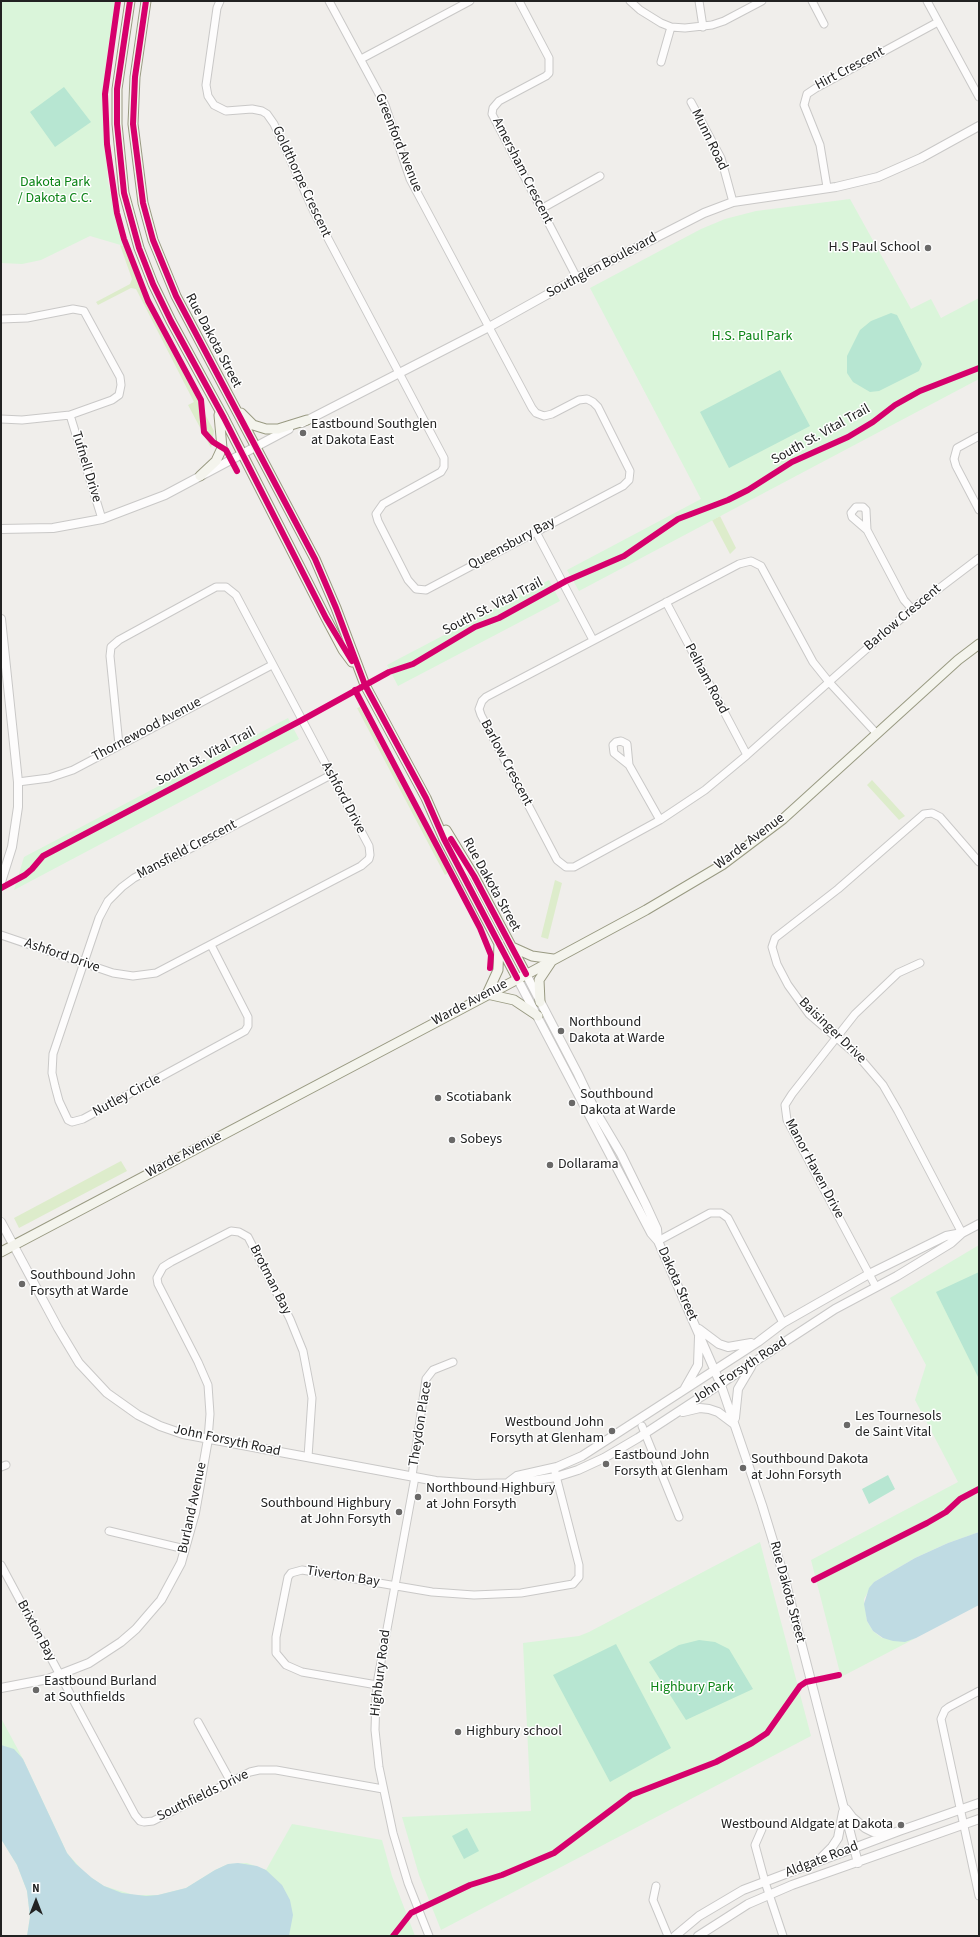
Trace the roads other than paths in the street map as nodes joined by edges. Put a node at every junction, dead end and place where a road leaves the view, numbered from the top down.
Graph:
1 (130, 1) edge
2 (146, 1) edge
3 (220, 1) edge
4 (330, 1) edge
5 (470, 1) edge
6 (519, 1) edge
7 (630, 1) edge
8 (699, 1) edge
9 (762, 1) edge
10 (812, 1) edge
11 (927, 1) edge
12 (938, 22) junction
13 (824, 24) dead end
14 (671, 27) junction
15 (702, 27) junction
16 (361, 59) junction
17 (661, 62) dead end
18 (979, 97) edge
19 (691, 102) dead end
20 (979, 126) edge
21 (600, 176) dead end
22 (827, 187) junction
23 (733, 202) junction
24 (541, 209) junction
25 (577, 278) junction
26 (1, 319) edge
27 (489, 327) junction
28 (399, 374) junction
29 (218, 407) junction
30 (234, 407) junction
31 (70, 415) junction
32 (1, 419) edge
33 (307, 420) junction
34 (979, 436) edge
35 (255, 446) junction
36 (242, 453) junction
37 (200, 476) junction
38 (979, 510) edge
39 (102, 519) junction
40 (1, 529) edge
41 (867, 530) dead end
42 (536, 532) junction
43 (979, 558) edge
44 (666, 602) junction
45 (912, 609) junction
46 (1, 619) edge
47 (593, 640) junction
48 (979, 644) edge
49 (272, 665) junction
50 (358, 670) junction
51 (829, 682) junction
52 (877, 734) junction
53 (119, 745) junction
54 (747, 755) junction
55 (629, 765) dead end
56 (331, 775) junction
57 (18, 782) junction
58 (431, 809) junction
59 (660, 820) junction
60 (979, 862) edge
61 (1, 882) edge
62 (1, 935) edge
63 (499, 942) junction
64 (211, 945) junction
65 (511, 946) junction
66 (553, 959) junction
67 (84, 963) junction
68 (920, 963) dead end
69 (522, 976) junction
70 (487, 994) junction
71 (540, 1002) junction
72 (538, 1016) junction
73 (836, 1037) junction
74 (1, 1222) edge
75 (979, 1224) edge
76 (962, 1233) junction
77 (658, 1241) junction
78 (13, 1245) junction
79 (1, 1252) edge
80 (869, 1274) junction
81 (876, 1287) junction
82 (783, 1323) junction
83 (697, 1327) junction
84 (758, 1342) junction
85 (756, 1361) junction
86 (453, 1362) dead end
87 (715, 1370) junction
88 (720, 1384) junction
89 (683, 1391) junction
90 (676, 1414) junction
91 (735, 1424) junction
92 (644, 1430) junction
93 (208, 1438) junction
94 (308, 1457) junction
95 (554, 1468) junction
96 (414, 1477) junction
97 (556, 1477) junction
98 (509, 1482) junction
99 (679, 1517) dead end
100 (109, 1531) dead end
101 (185, 1549) junction
102 (1, 1565) edge
103 (395, 1585) junction
104 (60, 1675) junction
105 (377, 1685) junction
106 (1, 1688) edge
107 (979, 1691) edge
108 (198, 1722) dead end
109 (231, 1782) junction
110 (383, 1789) junction
111 (979, 1803) edge
112 (843, 1804) junction
113 (961, 1812) junction
114 (979, 1819) edge
115 (963, 1824) junction
116 (762, 1830) dead end
117 (894, 1832) junction
118 (854, 1848) junction
119 (817, 1862) junction
120 (858, 1863) junction
121 (656, 1886) dead end
122 (767, 1888) junction
123 (979, 1896) edge
124 (429, 1936) edge
125 (668, 1936) edge
126 (675, 1936) edge
127 (698, 1936) edge
128 (783, 1936) edge

1 - 29 main road, Rue Dakota Street
2 - 30 main road, Rue Dakota Street
3 - 28 street, Goldthorpe Crescent
4 - 16 street, Greenford Avenue
5 - 16 street
6 - 24 street, Amersham Crescent
7 - 14 street
8 - 15 street
9 - 15 street
10 - 13 street
11 - 12 street
12 - 18 street
12 - 22 street, Hirt Crescent
14 - 15 street
14 - 17 street
16 - 27 street, Greenford Avenue
19 - 23 street, Munn Road
20 - 22 street, Southglen Boulevard
21 - 24 street
22 - 23 street, Southglen Boulevard
23 - 25 street, Southglen Boulevard
24 - 25 street, Amersham Crescent
25 - 27 street, Southglen Boulevard
26 - 31 street, Tufnell Drive
27 - 28 street, Southglen Boulevard
27 - 42 street, Queensbury Bay
28 - 33 street, Southglen Boulevard
28 - 42 street, Queensbury Bay
29 - 36 main road, Rue Dakota Street
29 - 37 main road
30 - 33 main road
30 - 35 main road, Rue Dakota Street
31 - 32 street, Tufnell Drive
31 - 39 street, Tufnell Drive
33 - 35 street, Southglen Boulevard
34 - 38 street
35 - 36 street, Southglen Boulevard
35 - 50 main road, Rue Dakota Street
36 - 37 street, Southglen Boulevard
36 - 50 main road, Rue Dakota Street
37 - 39 street, Southglen Boulevard
39 - 40 street, Southglen Boulevard
41 - 45 street
42 - 47 street
43 - 45 street, Barlow Crescent
44 - 47 street, Barlow Crescent
44 - 51 street, Barlow Crescent
44 - 54 street, Pelham Road
45 - 51 street, Barlow Crescent
46 - 57 street
47 - 59 street, Barlow Crescent
48 - 52 main road, Warde Avenue
49 - 53 street, Thornewood Avenue
49 - 53 street, Ashford Drive
49 - 56 street, Ashford Drive
50 - 58 main road, Rue Dakota Street
51 - 52 street, Barlow Crescent
51 - 54 street, Barlow Crescent
52 - 66 main road, Warde Avenue
53 - 57 street, Thornewood Avenue
54 - 59 street, Barlow Crescent
55 - 59 street
56 - 64 street, Ashford Drive
56 - 67 street, Mansfield Crescent
57 - 61 street
58 - 63 main road, Rue Dakota Street
58 - 65 main road, Rue Dakota Street
60 - 73 street, Baisinger Drive
62 - 67 street, Ashford Drive
63 - 69 main road, Rue Dakota Street
63 - 70 main road
64 - 67 street, Ashford Drive
64 - 67 street, Nutley Circle
65 - 66 main road
65 - 69 main road, Rue Dakota Street
66 - 69 main road, Warde Avenue
66 - 71 main road
68 - 73 street, Manor Haven Drive
69 - 70 main road, Warde Avenue
69 - 71 street
69 - 72 street, Rue Dakota Street
70 - 72 main road
70 - 78 main road, Warde Avenue
71 - 77 street
72 - 77 street, Rue Dakota Street
73 - 76 street, Baisinger Drive
73 - 80 street, Manor Haven Drive
74 - 78 street, John Forsyth Road
75 - 76 street, John Forsyth Road
76 - 80 street, John Forsyth Road
76 - 81 street, John Forsyth Road
77 - 82 street, John Forsyth Road
77 - 83 street, Dakota Street
78 - 79 main road, Warde Avenue
78 - 93 street, John Forsyth Road
80 - 81 street, Manor Haven Drive
80 - 82 street, John Forsyth Road
81 - 85 street, John Forsyth Road
82 - 84 street, John Forsyth Road
83 - 84 street
83 - 87 street, Rue Dakota Street
83 - 89 street
84 - 87 street, John Forsyth Road
85 - 88 street, John Forsyth Road
85 - 91 street
86 - 96 street, Theydon Place
87 - 88 street, Rue Dakota Street
87 - 89 street, John Forsyth Road
88 - 90 street, John Forsyth Road
88 - 91 street, Rue Dakota Street
89 - 95 street, John Forsyth Road
90 - 91 street
90 - 92 street, John Forsyth Road
91 - 112 street, Rue Dakota Street
92 - 97 street, John Forsyth Road
92 - 99 street
93 - 94 street, John Forsyth Road
93 - 94 street, Brotman Bay
93 - 101 street, Burland Avenue
94 - 96 street, John Forsyth Road
95 - 97 street
95 - 98 street, John Forsyth Road
96 - 98 street, John Forsyth Road
96 - 103 street, Highbury Road
97 - 98 street, John Forsyth Road
97 - 103 street, Tiverton Bay
100 - 101 street
101 - 104 street, Burland Avenue
102 - 104 street, Brixton Bay
103 - 105 street, Highbury Road
103 - 105 street, Tiverton Bay
104 - 106 street, Burland Avenue
104 - 109 street, Southfields Drive
105 - 110 street, Highbury Road
107 - 113 street
108 - 109 street
109 - 110 street, Southfields Drive
110 - 124 street, Highbury Road
111 - 113 street, Aldgate Road
112 - 117 street
112 - 118 street, Rue Dakota Street
112 - 119 street
113 - 115 street
113 - 117 street, Aldgate Road
114 - 115 street, Aldgate Road
115 - 120 street, Aldgate Road
115 - 123 street
116 - 122 street
117 - 118 street, Aldgate Road
118 - 119 street, Aldgate Road
118 - 120 street, Rue Dakota Street
119 - 122 street, Aldgate Road
120 - 122 street, Aldgate Road
121 - 125 street
122 - 126 street, Aldgate Road
122 - 127 street, Aldgate Road
122 - 128 street

